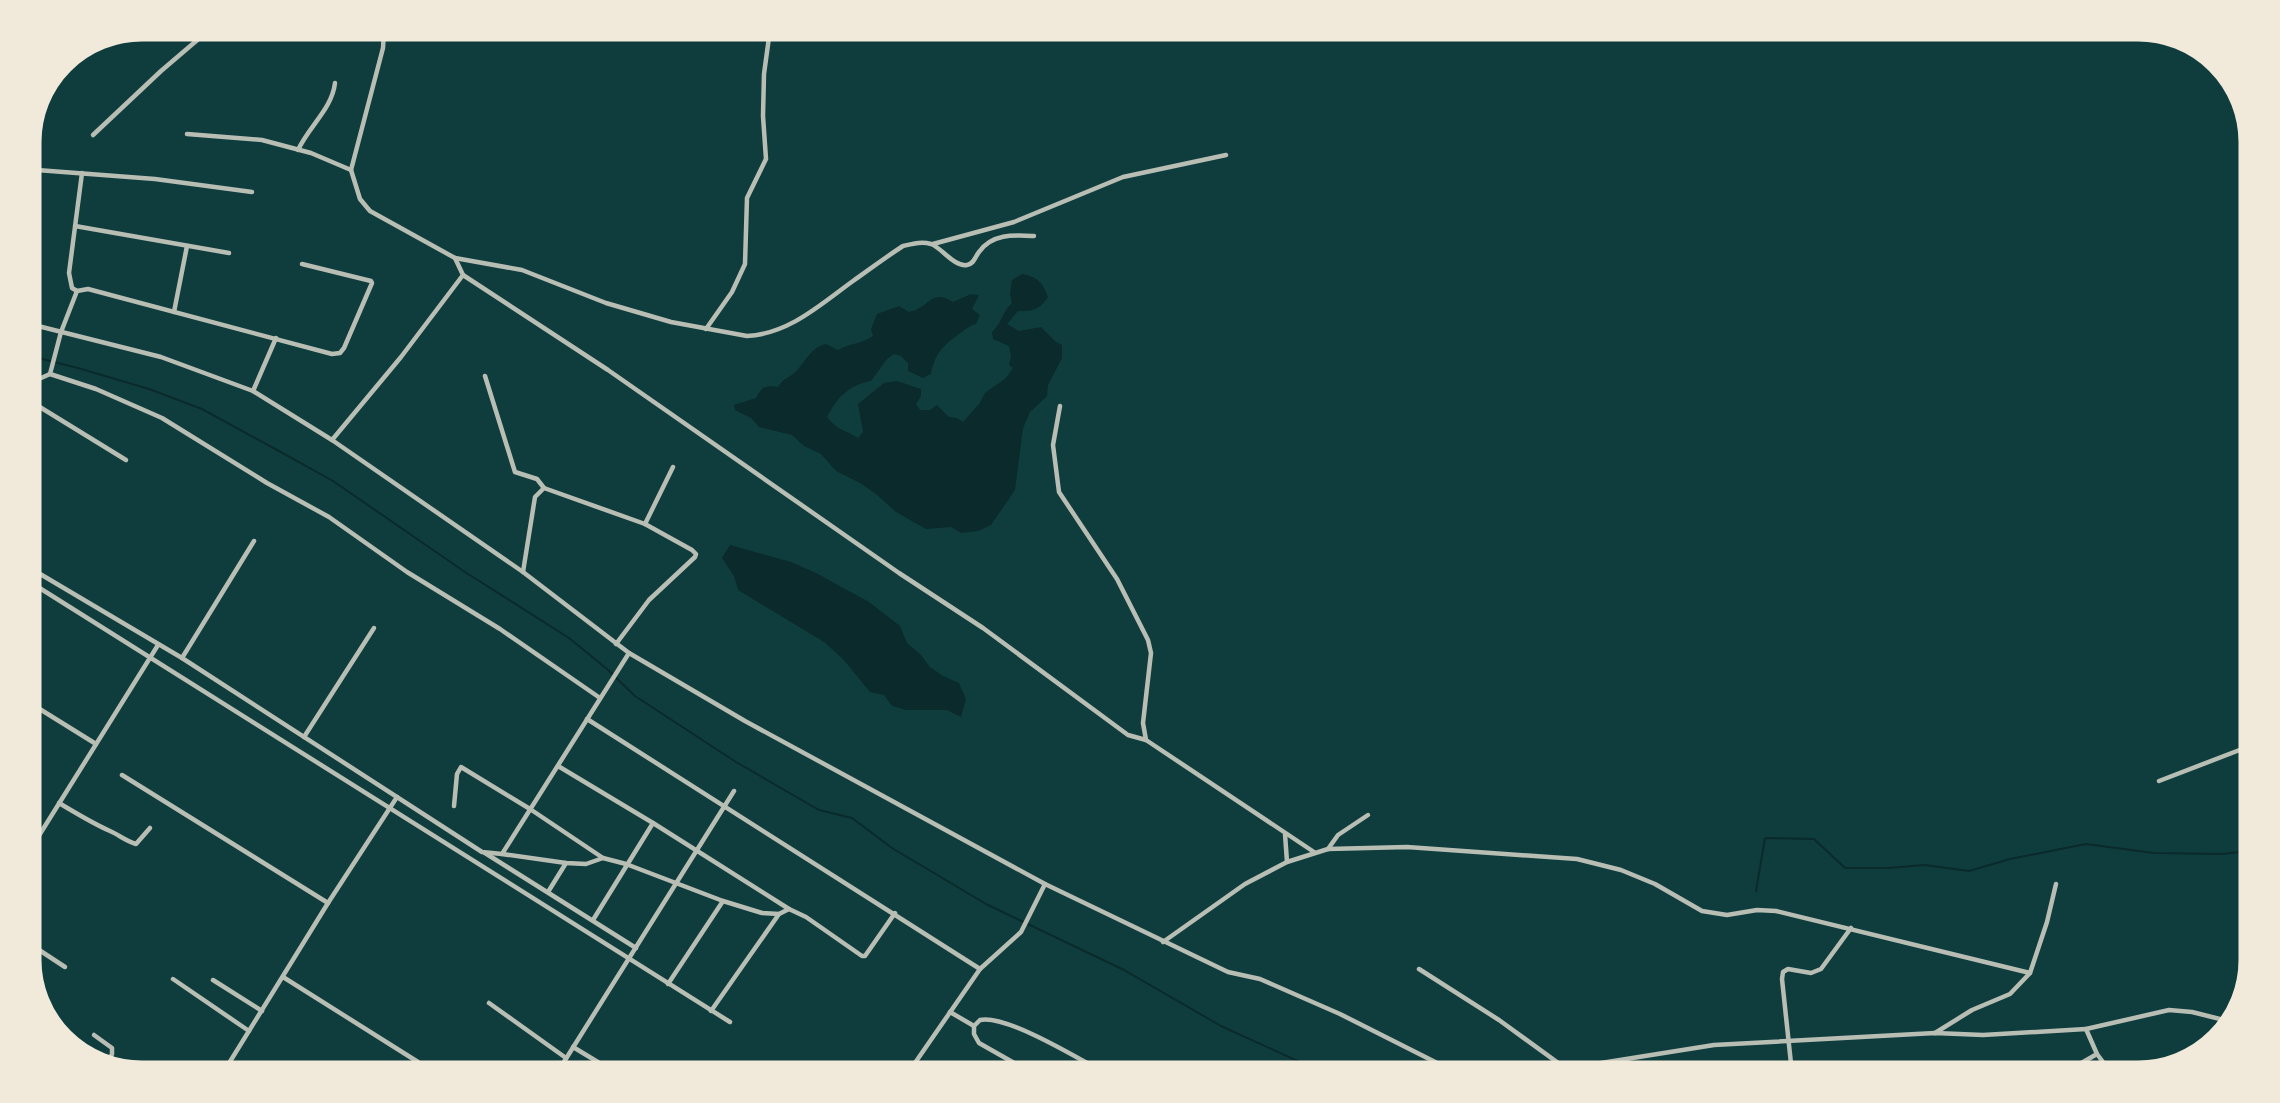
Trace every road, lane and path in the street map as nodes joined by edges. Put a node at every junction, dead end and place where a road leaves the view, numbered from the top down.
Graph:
1 (197, 40) edge
2 (383, 40) edge
3 (769, 40) edge
4 (335, 83) dead end
5 (187, 134) dead end
6 (93, 135) dead end
7 (298, 150) junction
8 (1226, 155) dead end
9 (41, 170) edge
10 (351, 170) junction
11 (82, 173) junction
12 (252, 192) dead end
13 (75, 226) junction
14 (1034, 236) dead end
15 (933, 244) junction
16 (187, 246) junction
17 (229, 253) dead end
18 (455, 258) junction
19 (302, 264) dead end
20 (464, 274) junction
21 (77, 291) junction
22 (174, 312) junction
23 (41, 327) edge
24 (706, 329) junction
25 (61, 332) junction
26 (276, 338) junction
27 (51, 372) junction
28 (485, 376) dead end
29 (41, 377) edge
30 (253, 391) junction
31 (1060, 406) dead end
32 (41, 408) edge
33 (332, 440) junction
34 (126, 460) dead end
35 (673, 467) dead end
36 (544, 488) junction
37 (645, 524) junction
38 (254, 541) dead end
39 (523, 572) junction
40 (41, 575) edge
41 (41, 589) edge
42 (374, 628) dead end
43 (616, 644) junction
44 (158, 645) junction
45 (629, 653) junction
46 (150, 657) junction
47 (182, 658) junction
48 (600, 698) junction
49 (41, 710) edge
50 (587, 719) junction
51 (304, 737) junction
52 (1146, 740) junction
53 (96, 744) junction
54 (2240, 750) edge
55 (558, 766) junction
56 (122, 775) dead end
57 (2159, 781) dead end
58 (734, 791) dead end
59 (397, 797) junction
60 (59, 803) junction
61 (454, 806) dead end
62 (390, 808) junction
63 (725, 808) junction
64 (530, 809) junction
65 (1368, 815) dead end
66 (653, 823) junction
67 (150, 828) dead end
68 (41, 832) edge
69 (1285, 834) junction
70 (1328, 849) junction
71 (697, 850) junction
72 (482, 852) junction
73 (1314, 852) junction
74 (502, 854) junction
75 (603, 858) junction
76 (1287, 862) junction
77 (566, 863) junction
78 (626, 864) junction
79 (677, 882) junction
80 (1045, 884) junction
81 (2056, 884) dead end
82 (548, 892) junction
83 (723, 901) junction
84 (328, 903) junction
85 (789, 909) junction
86 (895, 913) junction
87 (779, 914) junction
88 (593, 920) junction
89 (1851, 928) junction
90 (1163, 942) junction
91 (636, 948) junction
92 (41, 951) edge
93 (629, 960) junction
94 (65, 967) dead end
95 (980, 969) junction
96 (1419, 969) dead end
97 (2030, 972) junction
98 (283, 977) junction
99 (173, 979) dead end
100 (213, 980) dead end
101 (669, 984) junction
102 (489, 1003) dead end
103 (262, 1011) junction
104 (711, 1011) junction
105 (950, 1012) junction
106 (2220, 1019) edge
107 (730, 1022) dead end
108 (974, 1026) junction
109 (2086, 1029) junction
110 (249, 1031) junction
111 (1935, 1033) junction
112 (94, 1035) dead end
113 (1789, 1041) junction
114 (573, 1047) junction
115 (2097, 1054) junction
116 (111, 1057) edge
117 (566, 1058) junction
118 (231, 1062) edge
119 (418, 1062) dead end
120 (564, 1062) edge
121 (598, 1062) edge
122 (916, 1062) edge
123 (1013, 1062) edge
124 (1085, 1062) edge
125 (1435, 1062) edge
126 (1557, 1062) edge
127 (1607, 1062) edge
128 (1791, 1062) edge
129 (2083, 1062) edge
130 (2102, 1062) edge

1 - 6 street
2 - 10 street
3 - 24 street
4 - 7 street
5 - 7 street
7 - 10 street
8 - 15 street
9 - 11 street
10 - 18 street
11 - 12 street
11 - 13 street
13 - 16 street
13 - 21 street
14 - 15 street
15 - 24 street
16 - 17 street
16 - 22 street
18 - 20 street
18 - 24 street
19 - 26 street
20 - 33 street
20 - 52 street
21 - 22 street
21 - 25 street
22 - 26 street
23 - 25 street
25 - 27 street
25 - 30 street
26 - 30 street
27 - 29 street
27 - 48 street
28 - 36 street
30 - 33 street
31 - 52 street
32 - 34 street
33 - 39 street
35 - 37 street
36 - 37 street
36 - 39 street
37 - 43 street
38 - 47 street
39 - 43 street
40 - 44 street
41 - 46 street
42 - 51 street
43 - 45 street
44 - 46 street
44 - 47 street
45 - 48 street
45 - 80 street
46 - 53 street
46 - 62 street
47 - 51 street
48 - 50 street
49 - 53 street
50 - 55 street
50 - 63 street
51 - 59 street
52 - 69 street
53 - 60 street
54 - 57 street
55 - 64 street
55 - 66 street
56 - 84 street
58 - 63 street
59 - 62 street
59 - 72 street
60 - 67 street
60 - 68 street
61 - 64 street
62 - 84 street
62 - 93 street
63 - 71 street
63 - 86 street
64 - 74 street
64 - 75 street
65 - 70 street
66 - 71 street
66 - 78 street
69 - 73 street
69 - 76 street
70 - 73 street
70 - 89 street
71 - 79 street
71 - 85 street
72 - 74 street
72 - 82 street
73 - 76 street
74 - 77 street
75 - 77 street
75 - 78 street
76 - 90 street
77 - 82 street
78 - 79 street
78 - 88 street
79 - 83 street
79 - 91 street
80 - 90 street
80 - 95 street
81 - 97 street
82 - 88 street
83 - 87 street
83 - 101 street
84 - 98 street
85 - 86 street
85 - 87 street
86 - 95 street
87 - 104 street
88 - 91 street
89 - 97 street
89 - 113 street
90 - 125 street
91 - 93 street
92 - 94 street
93 - 101 street
93 - 114 street
95 - 105 street
96 - 126 street
97 - 111 street
98 - 103 street
98 - 119 street
99 - 110 street
100 - 103 street
101 - 104 street
102 - 117 street
103 - 110 street
104 - 107 street
105 - 108 street
105 - 122 street
106 - 109 street
108 - 123 street
108 - 124 street
109 - 111 street
109 - 115 street
110 - 118 street
111 - 113 street
112 - 116 street
113 - 127 street
113 - 128 street
114 - 117 street
114 - 121 street
115 - 129 street
115 - 130 street
117 - 120 street

